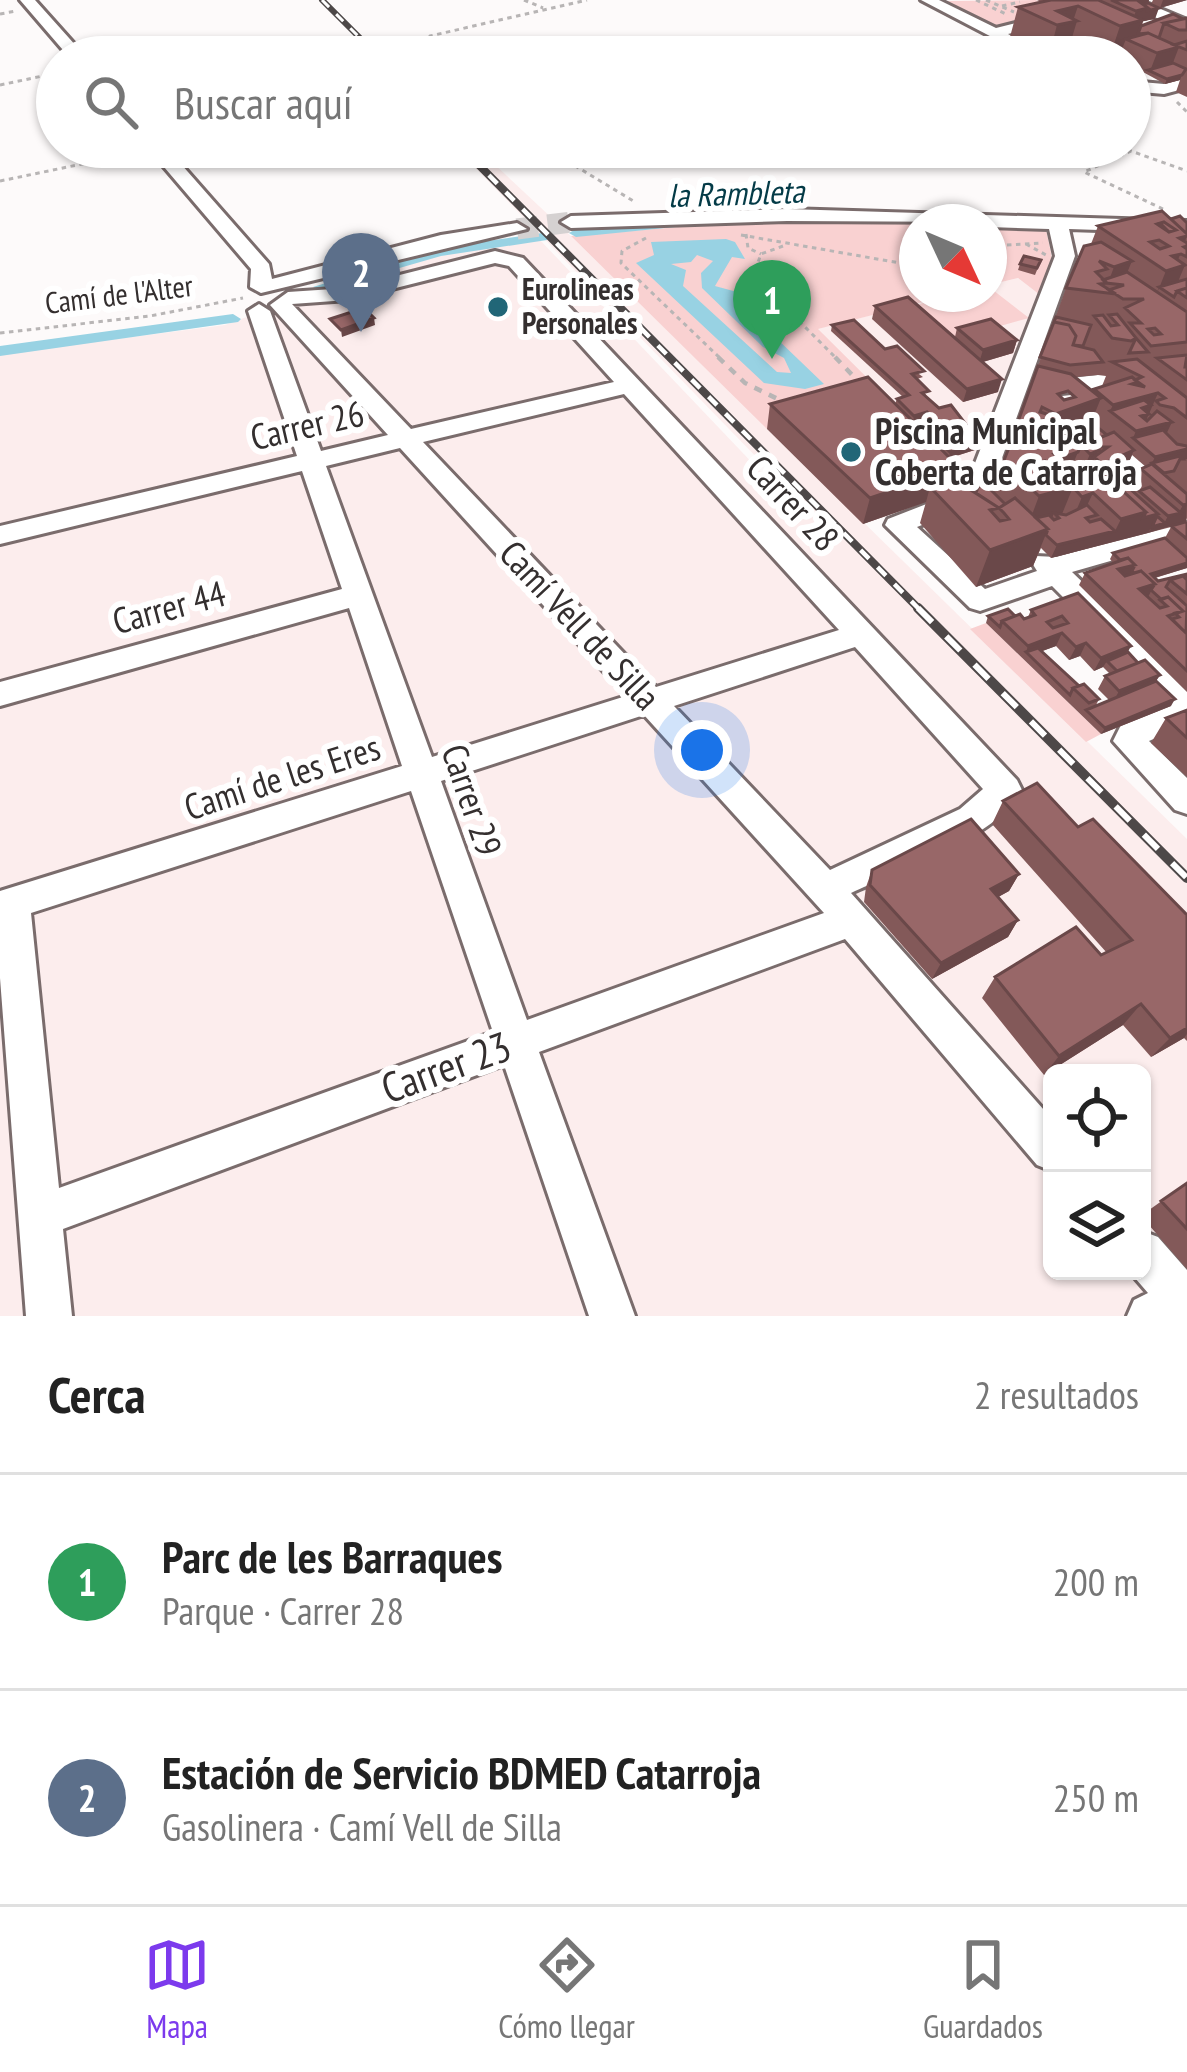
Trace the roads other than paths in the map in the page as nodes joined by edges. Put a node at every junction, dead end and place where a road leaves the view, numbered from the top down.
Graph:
1 (27, 0) edge
2 (928, 0) edge
3 (1125, 0) edge
4 (1064, 15) junction
5 (1187, 26) edge
6 (1092, 28) edge
7 (59, 36) edge
8 (1000, 36) edge
9 (1005, 36) edge
10 (1168, 64) edge
11 (1187, 73) edge
12 (1187, 83) edge
13 (1151, 88) edge
14 (174, 168) edge
15 (1057, 220) junction
16 (572, 222) tunnel mouth
17 (1151, 225) junction
18 (1185, 227) edge
19 (517, 229) tunnel mouth
20 (1074, 253) junction
21 (348, 295) junction
22 (269, 297) junction
23 (313, 338) junction
24 (346, 371) junction
25 (1187, 372) edge
26 (1129, 378) junction
27 (631, 385) junction
28 (1031, 385) junction
29 (286, 390) junction
30 (1154, 397) edge
31 (409, 441) junction
32 (311, 461) junction
33 (976, 494) junction
34 (1187, 511) edge
35 (998, 516) edge
36 (1187, 530) edge
37 (0, 536) edge
38 (1028, 546) edge
39 (1054, 571) junction
40 (358, 595) junction
41 (862, 634) junction
42 (0, 694) edge
43 (650, 701) junction
44 (1187, 706) edge
45 (421, 773) junction
46 (1187, 800) edge
47 (825, 890) junction
48 (6, 905) edge
49 (851, 920) junction
50 (515, 1042) junction
51 (1043, 1140) edge
52 (41, 1216) junction
53 (1151, 1269) edge
54 (1173, 1307) edge
55 (49, 1316) edge
56 (612, 1316) edge

1 - 7 street
2 - 8 street
3 - 4 street
3 - 5 street
4 - 6 street
4 - 9 street
10 - 11 street
12 - 13 street
14 - 22 street, Camí Vell de Silla
15 - 16 street
15 - 17 street
15 - 20 street
17 - 18 street
17 - 20 street
19 - 22 street
20 - 28 street
21 - 22 street
21 - 23 street
21 - 27 street, Carrer 28
22 - 23 street, Camí Vell de Silla
22 - 29 street, Carrer 29
23 - 24 street, Camí Vell de Silla
24 - 29 street
24 - 31 street, Camí Vell de Silla
25 - 26 street
26 - 28 street
26 - 30 street
27 - 31 street, Carrer 26
27 - 41 street, Carrer 28
28 - 33 street
28 - 34 street
29 - 32 street, Carrer 29
31 - 32 street, Carrer 26
31 - 43 street, Camí Vell de Silla
32 - 37 street, Carrer 26
32 - 40 street, Carrer 29
33 - 35 street
33 - 39 street
36 - 39 street
38 - 39 street
39 - 44 street
40 - 42 street, Carrer 44
40 - 45 street, Carrer 29
41 - 43 street, Camí de les Eres
41 - 47 street, Carrer 28
43 - 45 street, Camí de les Eres
43 - 47 street, Camí Vell de Silla
44 - 46 street
45 - 48 street, Camí de les Eres
45 - 50 street, Carrer 29
47 - 49 street, Camí Vell de Silla
48 - 52 street
49 - 50 street, Carrer 23
49 - 51 street, Camí Vell de Silla
50 - 52 street, Carrer 23
50 - 56 street, Carrer 29
52 - 55 street
53 - 54 street

